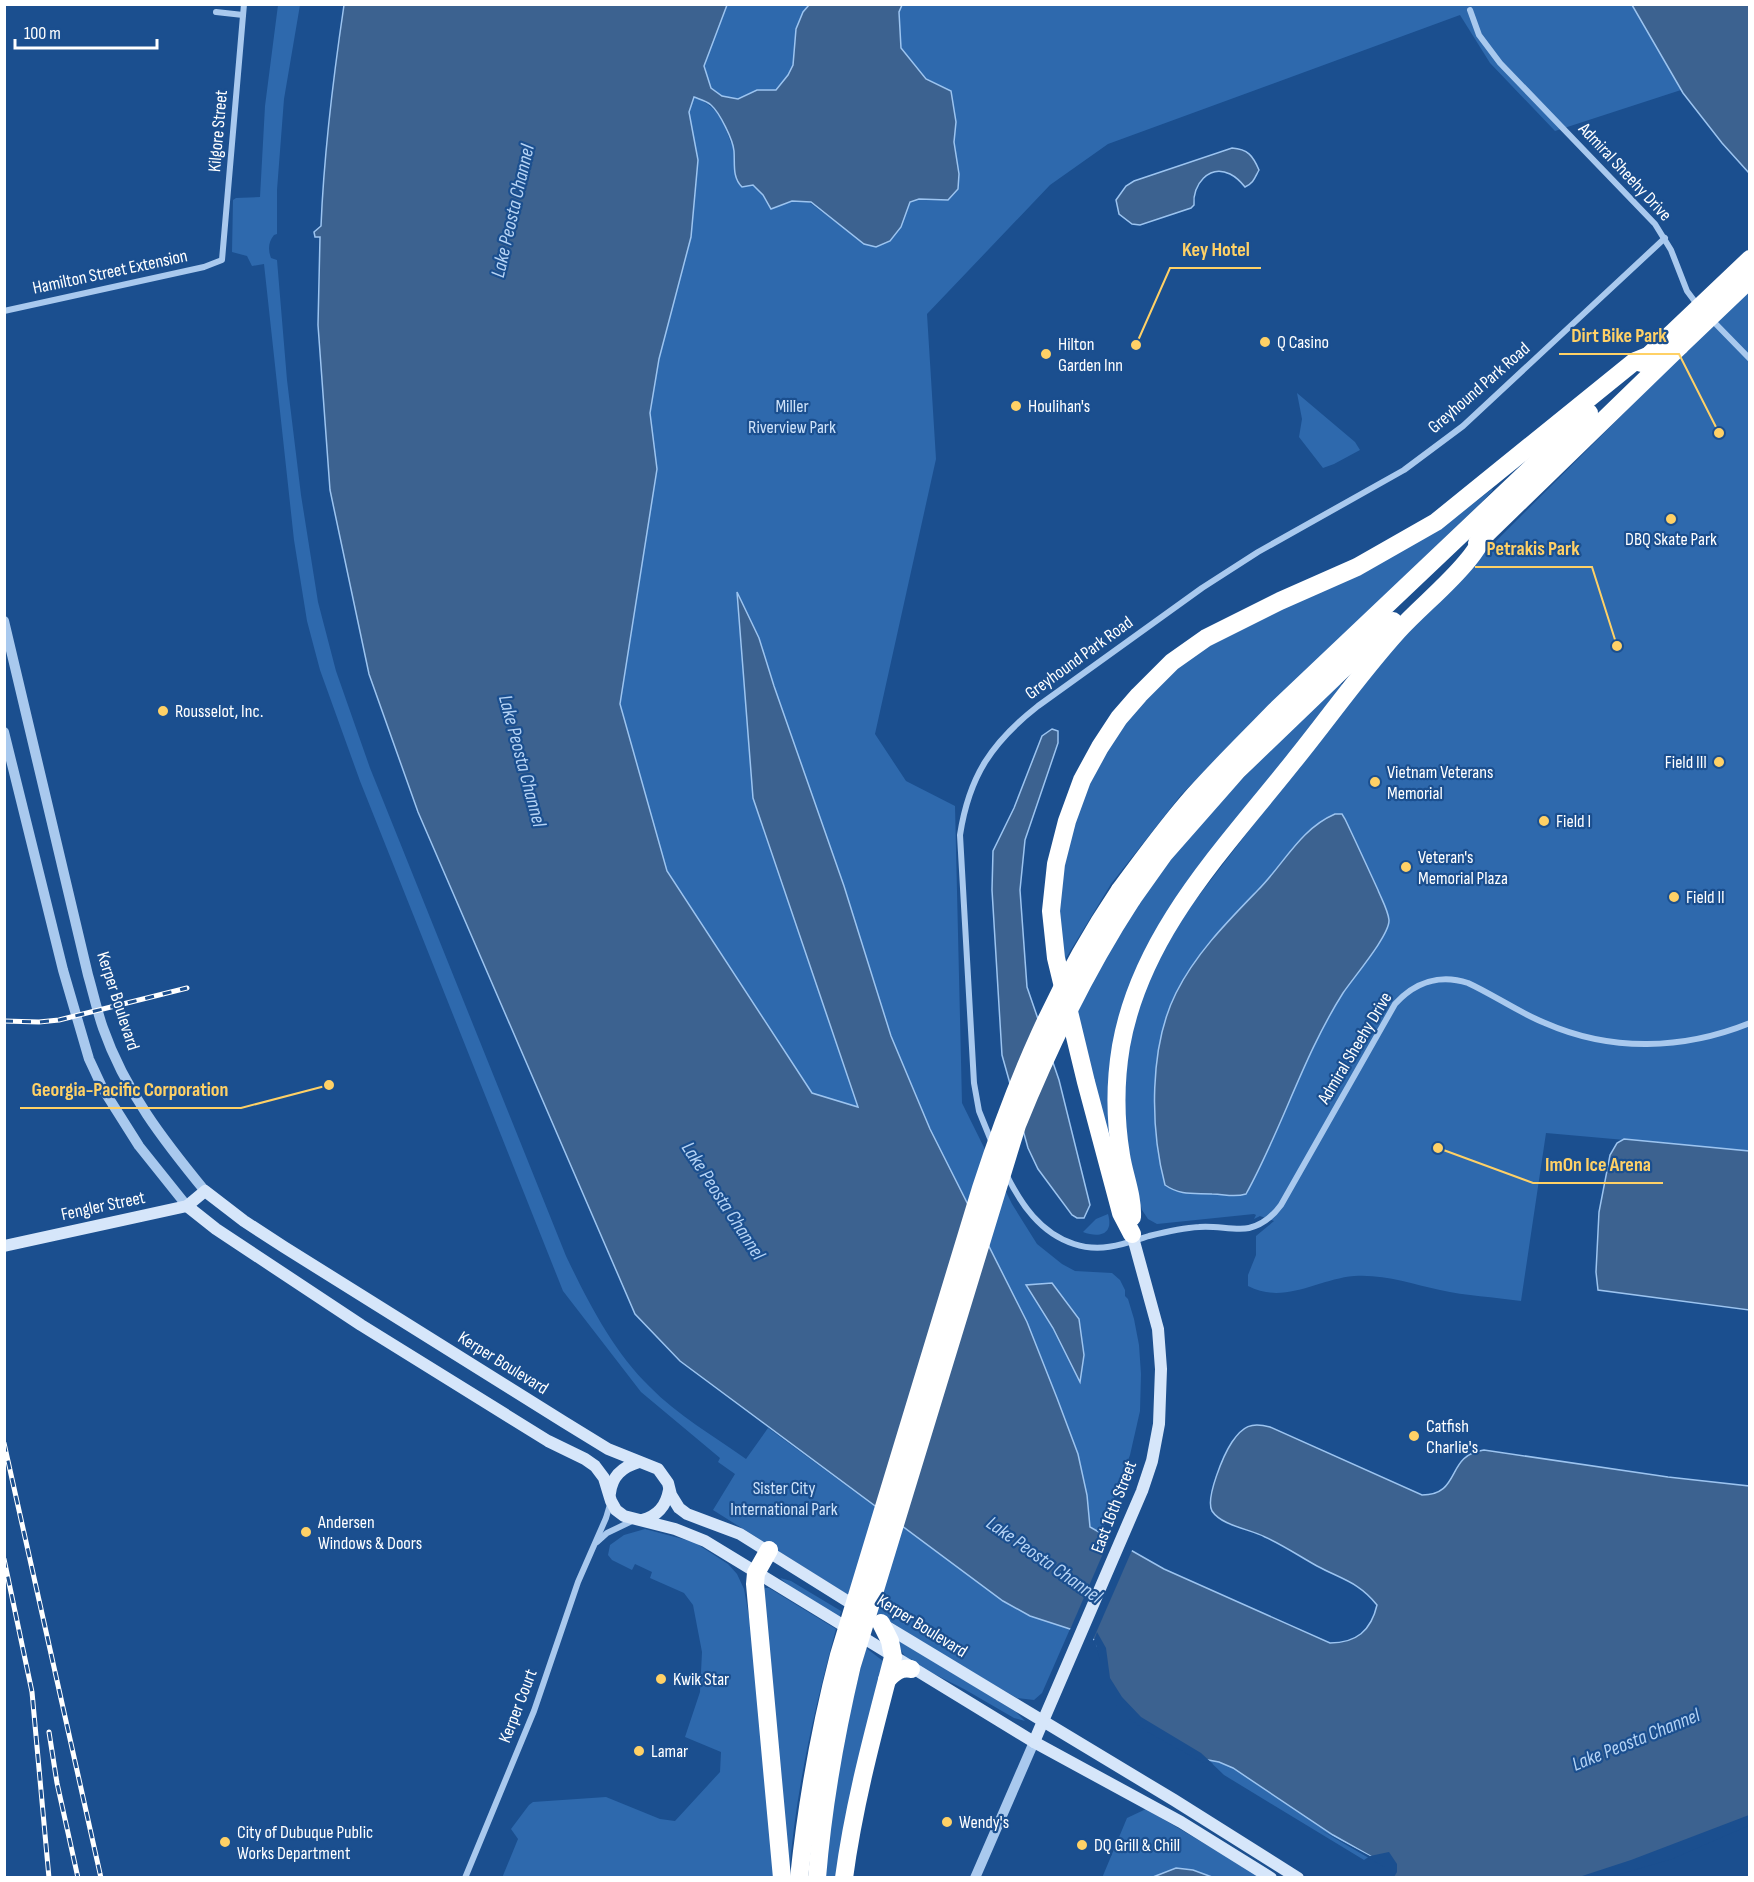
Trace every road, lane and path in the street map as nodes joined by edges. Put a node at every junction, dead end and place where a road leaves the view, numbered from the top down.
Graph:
1 (244, 4) edge
2 (1470, 10) dead end
3 (216, 12) dead end
4 (243, 15) junction
5 (1665, 238) junction
6 (1749, 259) edge
7 (222, 260) joint
8 (1749, 279) edge
9 (4, 311) edge
10 (1675, 340) junction
11 (1650, 355) junction
12 (1749, 358) edge
13 (1486, 534) junction
14 (4, 621) edge
15 (4, 732) edge
16 (1126, 894) junction
17 (1749, 1023) edge
18 (205, 1191) junction
19 (187, 1206) junction
20 (1134, 1238) junction
21 (4, 1246) edge
22 (639, 1462) junction
23 (669, 1490) junction
24 (610, 1498) junction
25 (637, 1520) junction
26 (594, 1544) junction
27 (769, 1550) junction
28 (756, 1573) junction
29 (881, 1623) junction
30 (893, 1657) junction
31 (911, 1668) junction
32 (887, 1680) junction
33 (1043, 1721) junction
34 (1034, 1742) junction
35 (465, 1878) edge
36 (782, 1878) edge
37 (799, 1878) edge
38 (817, 1878) edge
39 (844, 1878) edge
40 (975, 1878) edge
41 (1270, 1878) edge
42 (1298, 1878) edge

1 - 4 street, Kilgore Street
2 - 5 street, Admiral Sheehy Drive
3 - 4 street
4 - 7 street, Kilgore Street
5 - 12 street, Admiral Sheehy Drive
5 - 20 street, Greyhound Park Road
6 - 10 highway, bridge
7 - 9 street, Hamilton Street Extension
8 - 10 highway, bridge
10 - 11 highway
10 - 13 highway
11 - 16 highway
11 - 20 highway
13 - 16 highway
13 - 20 highway
14 - 18 street, Kerper Boulevard
15 - 19 street
16 - 37 highway, bridge
16 - 38 highway, bridge
17 - 20 street, Admiral Sheehy Drive
18 - 19 main road, Fengler Street
18 - 22 main road, Kerper Boulevard
19 - 21 main road, Fengler Street
19 - 24 main road
20 - 33 main road, East 16th Street
22 - 23 main road, Kerper Boulevard
22 - 24 main road
23 - 25 main road
23 - 27 main road, Kerper Boulevard
24 - 25 main road
24 - 26 street, Kerper Court
25 - 26 street
25 - 28 main road
26 - 35 street, Kerper Court
27 - 28 highway
27 - 29 main road, Kerper Boulevard
28 - 30 main road
28 - 36 highway
29 - 30 highway
29 - 33 main road, Kerper Boulevard
30 - 31 main road
30 - 32 highway
31 - 32 highway
31 - 34 main road
32 - 39 highway
33 - 34 main road, East 16th Street
33 - 42 main road, Kerper Boulevard
34 - 40 street, East 16th Street
34 - 41 main road

